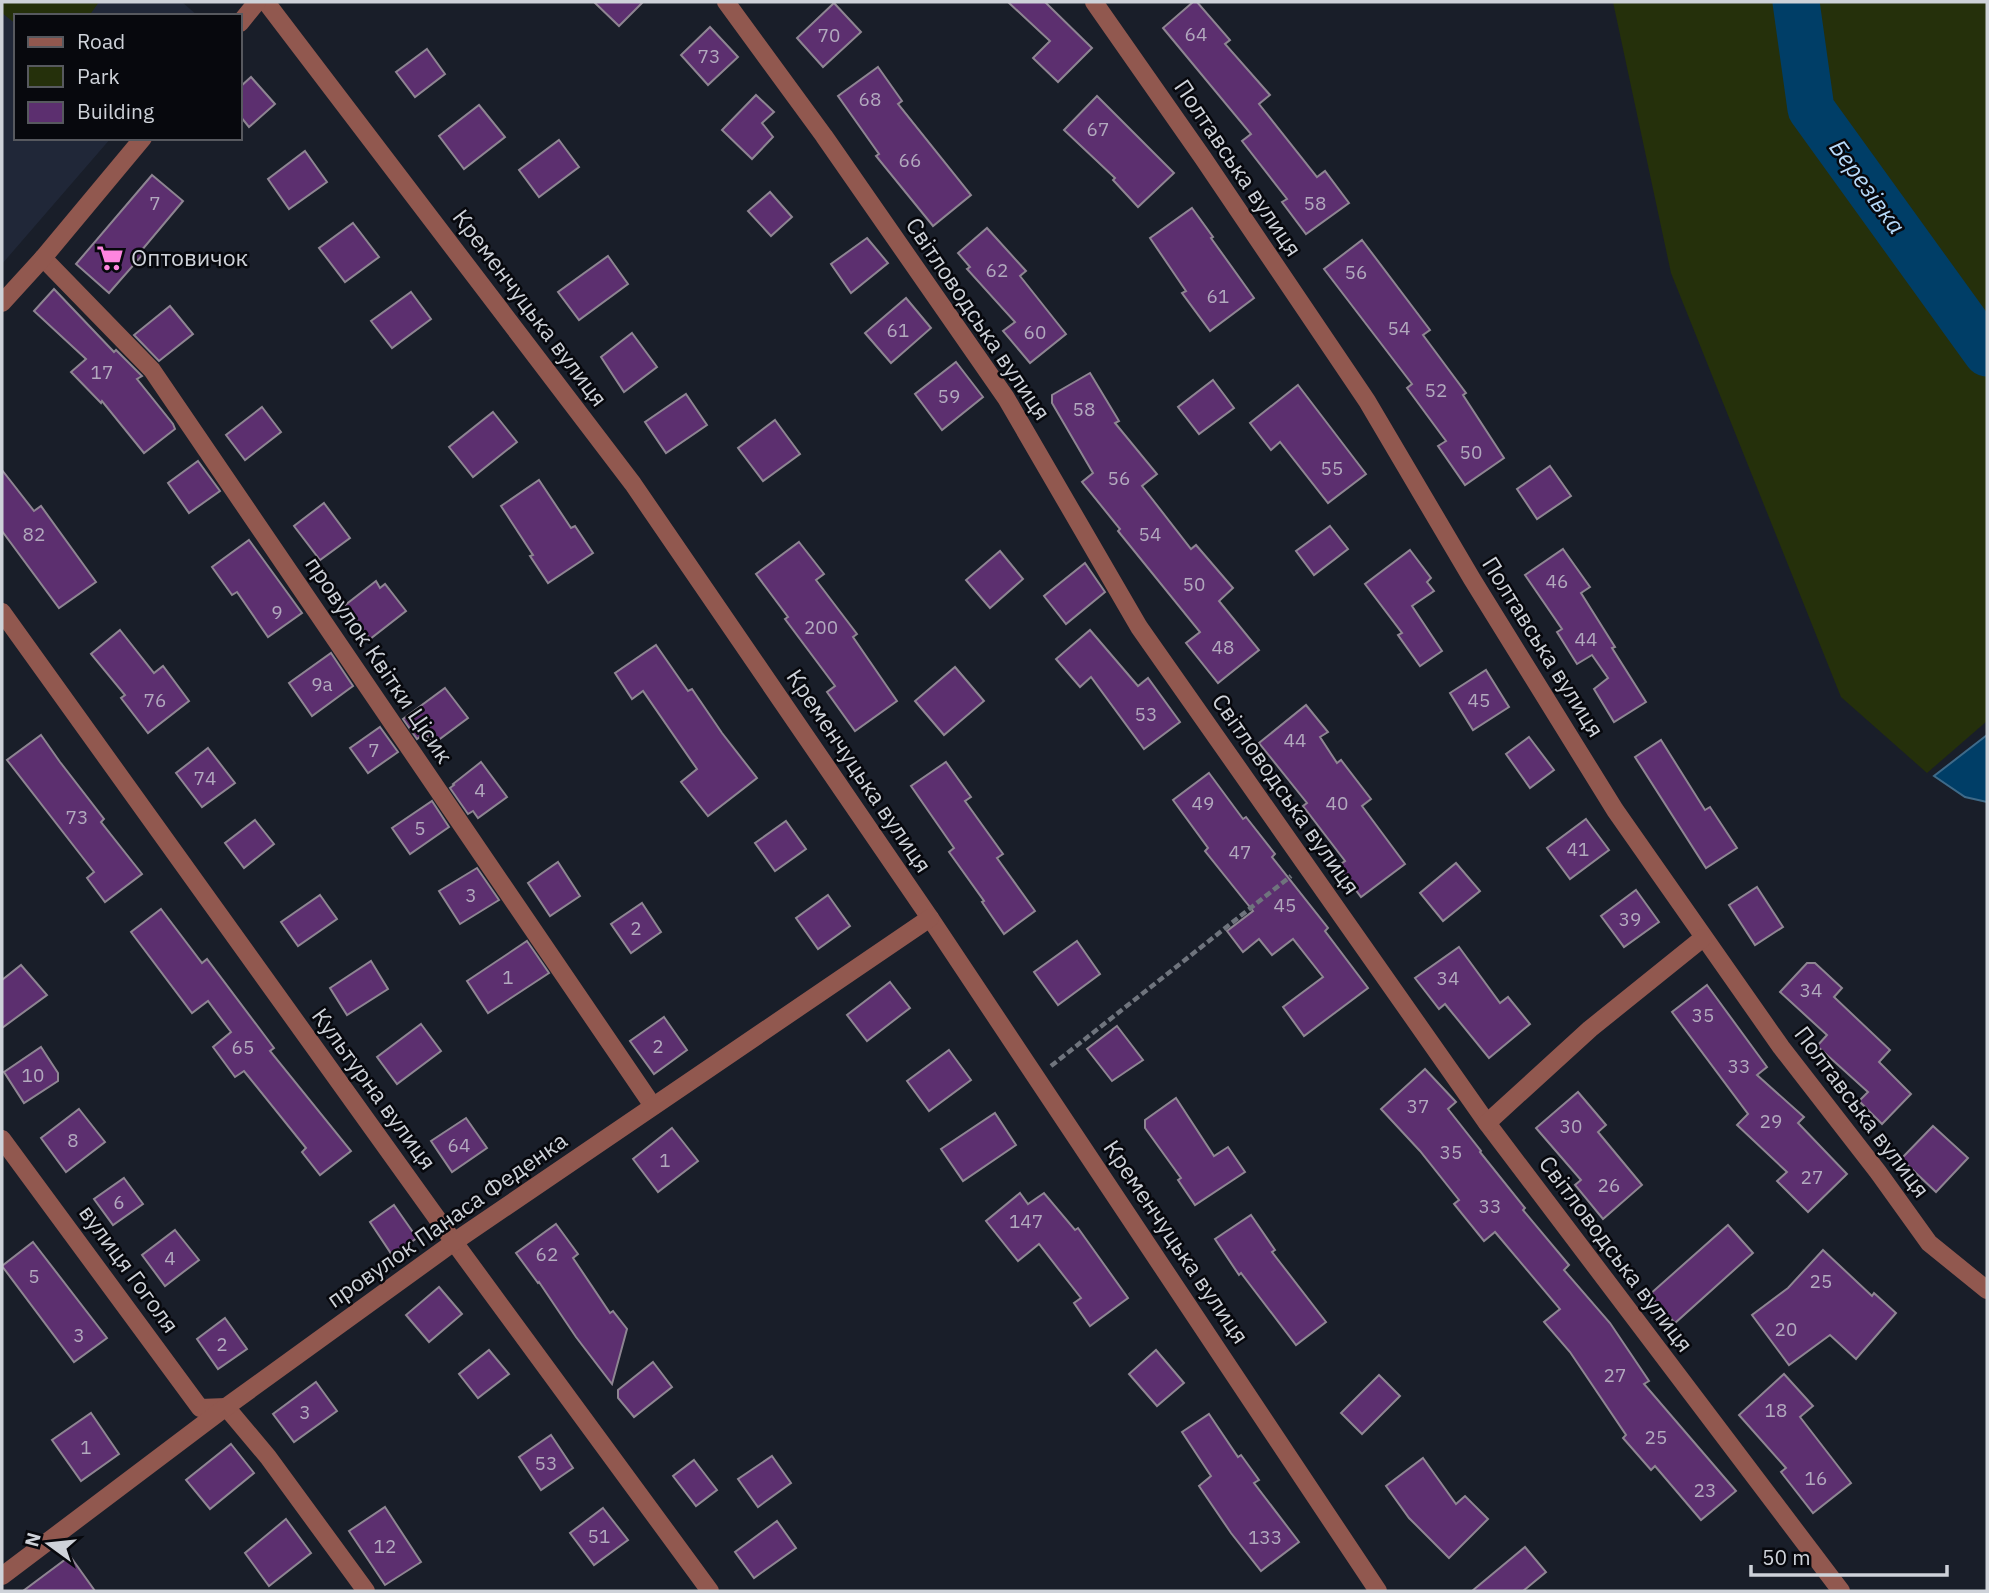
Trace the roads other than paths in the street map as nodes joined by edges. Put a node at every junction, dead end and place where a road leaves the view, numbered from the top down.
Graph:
1 (257, 2) edge
2 (266, 2) edge
3 (726, 2) edge
4 (1094, 2) edge
5 (242, 21) edge
6 (141, 140) edge
7 (43, 258) junction
8 (2, 303) edge
9 (2, 612) edge
10 (930, 918) junction
11 (1703, 938) junction
12 (653, 1106) junction
13 (1487, 1123) junction
14 (2, 1139) edge
15 (454, 1242) junction
16 (1987, 1290) edge
17 (226, 1407) junction
18 (2, 1576) edge
19 (1835, 1584) edge
20 (366, 1591) edge
21 (710, 1591) edge
22 (1378, 1591) edge

1 - 5 street
2 - 10 street, Кременчуцька вулиця
3 - 13 street, Світловодська вулиця
4 - 11 street, Полтавська вулиця
6 - 7 street
7 - 8 street
7 - 12 street, провулок Квітки Цісик
9 - 15 street, Культурна вулиця
10 - 12 street, провулок Панаса Феденка
10 - 22 street, Кременчуцька вулиця
11 - 13 street
11 - 16 street, Полтавська вулиця
12 - 15 street, провулок Панаса Феденка
13 - 19 street, Світловодська вулиця
14 - 17 street, вулиця Гоголя
15 - 17 street, провулок Панаса Феденка
15 - 21 street, Культурна вулиця
17 - 18 street, провулок Панаса Феденка
17 - 20 street

